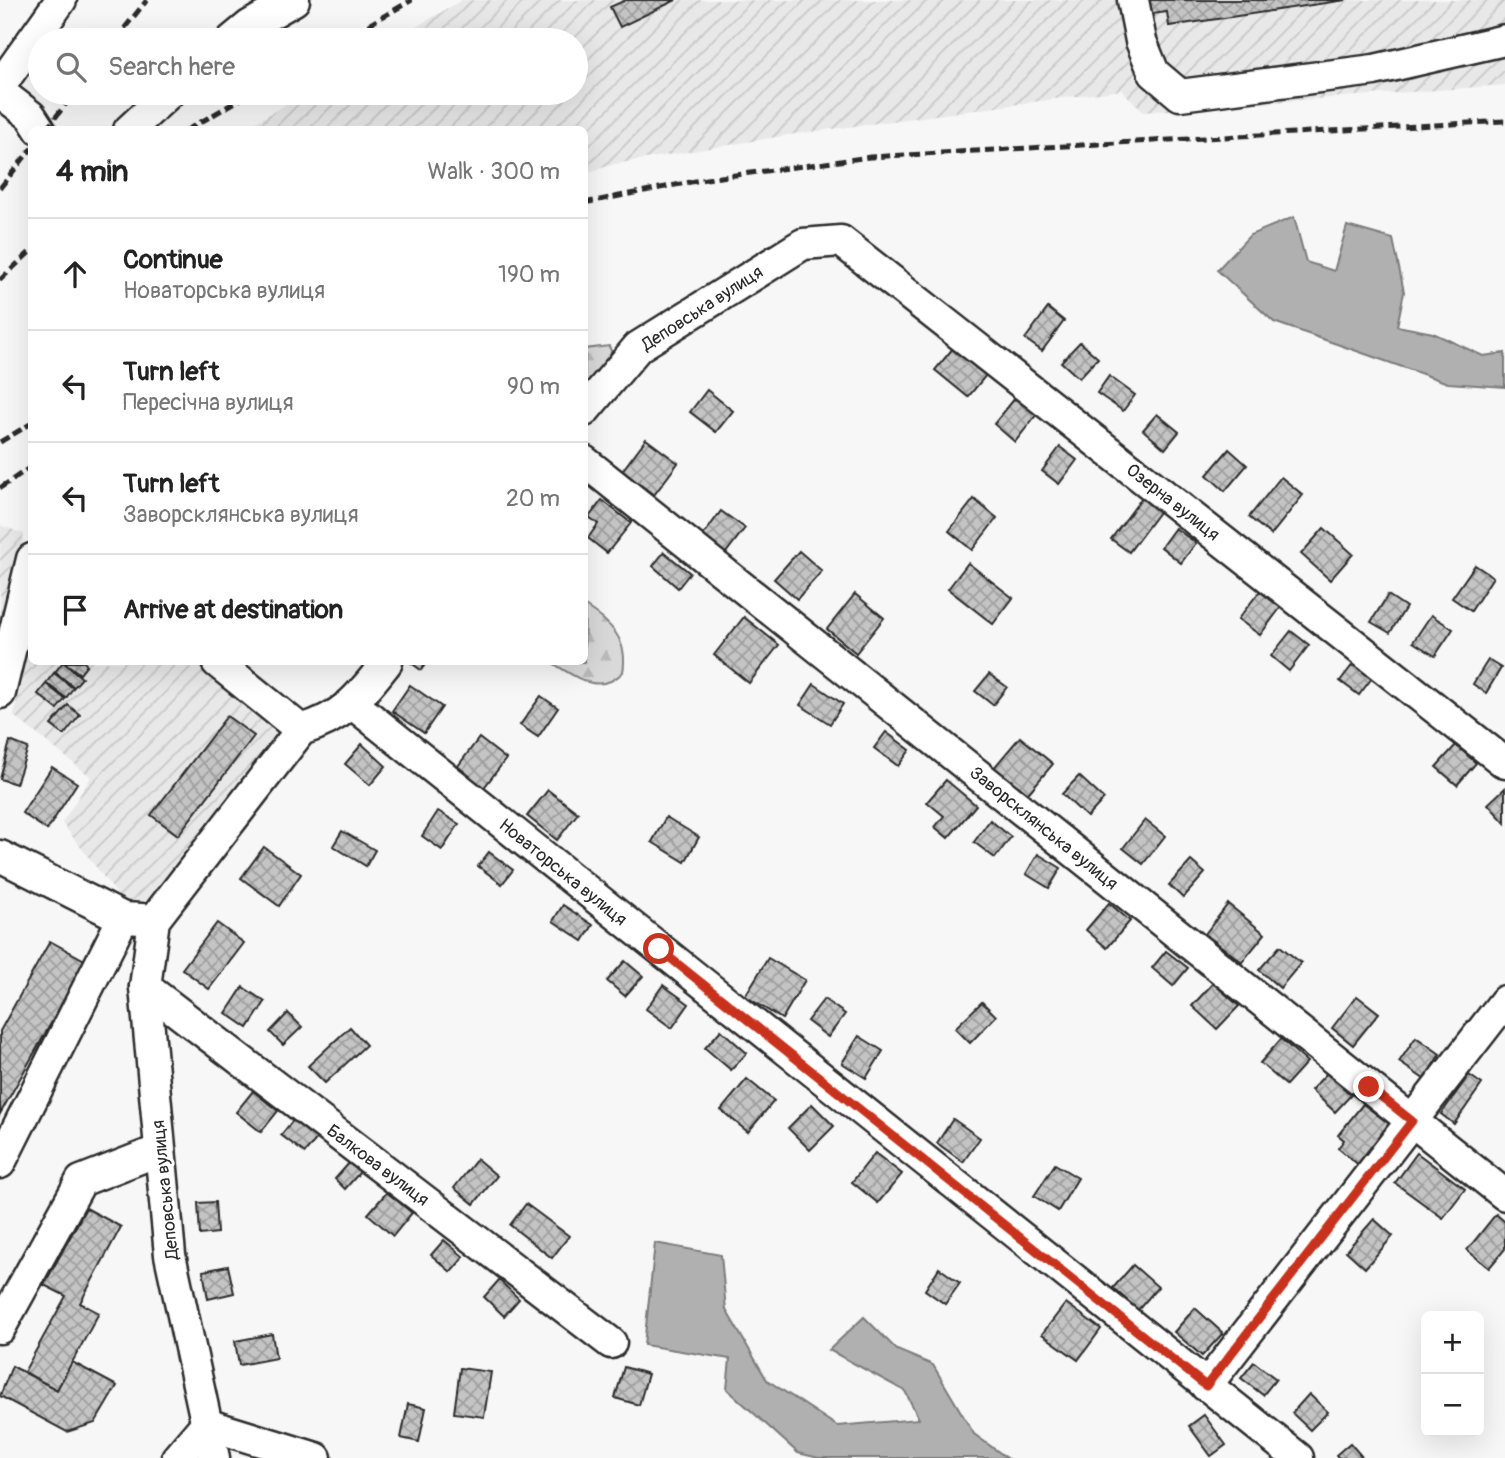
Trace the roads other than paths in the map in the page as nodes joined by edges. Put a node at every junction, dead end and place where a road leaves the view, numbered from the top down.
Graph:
1 (61, 0) edge
2 (294, 0) edge
3 (1133, 0) edge
4 (41, 28) edge
5 (247, 28) edge
6 (1505, 40) edge
7 (28, 47) edge
8 (0, 86) edge
9 (0, 92) edge
10 (156, 105) edge
11 (37, 126) edge
12 (133, 126) edge
13 (841, 241) joint
14 (588, 406) edge
15 (588, 464) edge
16 (28, 576) edge
17 (222, 665) edge
18 (385, 665) edge
19 (0, 692) edge
20 (353, 704) junction
21 (301, 730) junction
22 (1505, 762) edge
23 (0, 856) edge
24 (123, 918) junction
25 (154, 920) junction
26 (145, 987) junction
27 (1505, 1001) edge
28 (1412, 1121) junction
29 (160, 1150) junction
30 (0, 1163) edge
31 (1505, 1195) edge
32 (0, 1328) edge
33 (611, 1343) dead end
34 (1206, 1386) junction
35 (206, 1424) junction
36 (177, 1458) edge
37 (214, 1458) edge
38 (316, 1458) edge
39 (1298, 1458) edge

1 - 4 street
2 - 5 street
3 - 6 street
7 - 8 street
9 - 11 street
10 - 12 street
13 - 14 street, Деповська вулиця
13 - 22 street, Озерна вулиця
15 - 28 street, Заворсклянська вулиця
16 - 19 street
17 - 21 street
18 - 20 street
20 - 21 street
20 - 34 street, Новаторська вулиця
21 - 25 street
23 - 24 street
24 - 25 street
24 - 30 street
25 - 26 street, Деповська вулиця
26 - 29 street, Деповська вулиця
26 - 33 street, Балкова вулиця
27 - 28 street
28 - 31 street, Заворсклянська вулиця
28 - 34 street
29 - 32 street
29 - 35 street, Деповська вулиця
34 - 39 street, Новаторська вулиця
35 - 36 street
35 - 37 street, Деповська вулиця
35 - 38 street

